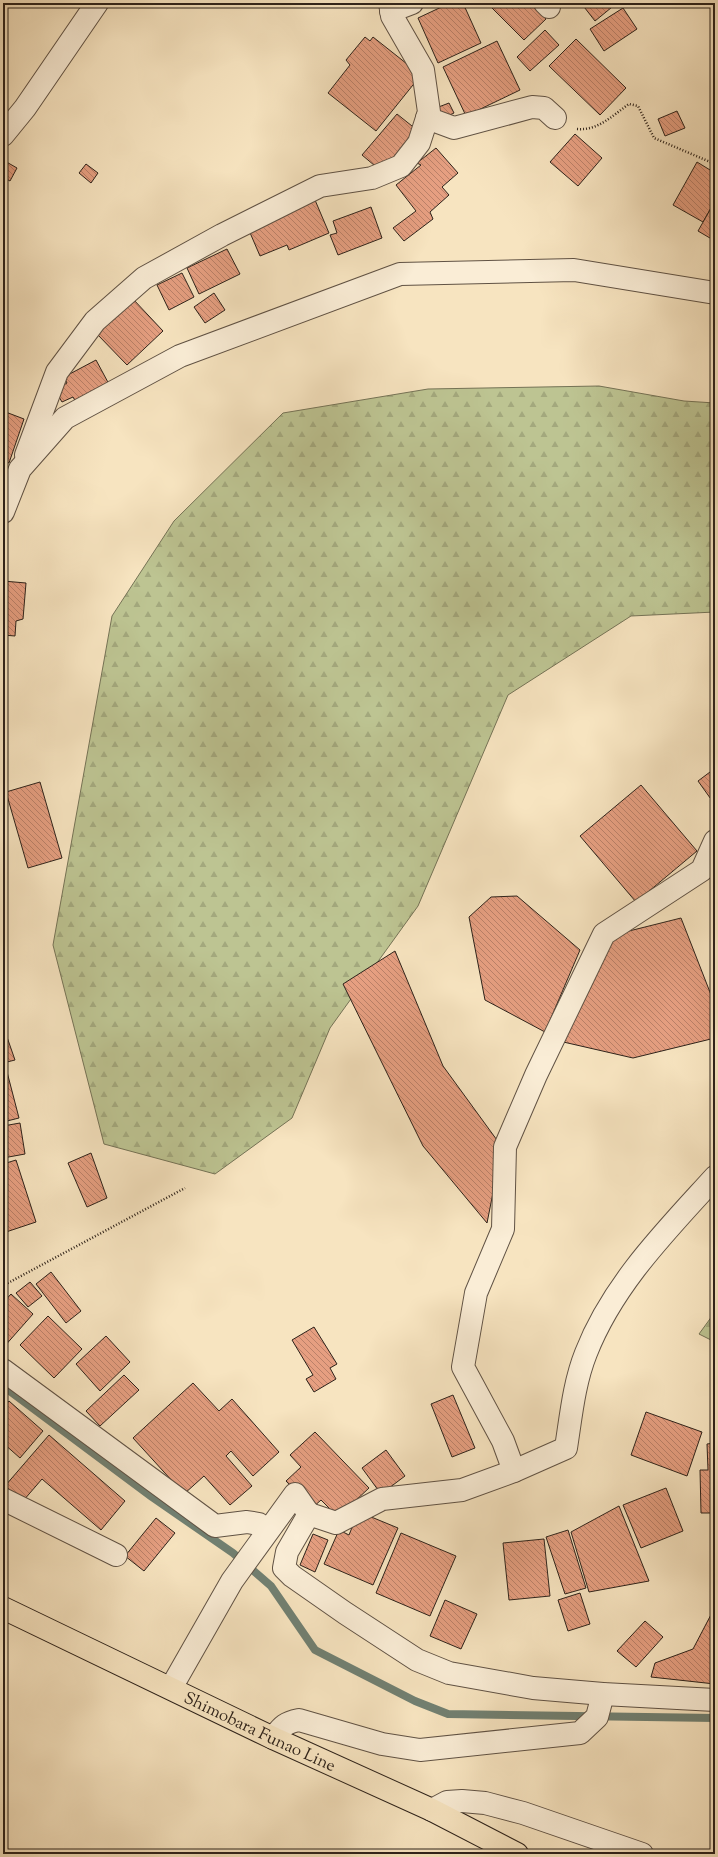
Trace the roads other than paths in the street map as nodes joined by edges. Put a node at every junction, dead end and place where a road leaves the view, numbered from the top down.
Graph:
1 (97, 3) edge
2 (412, 3) edge
3 (390, 7) edge
4 (427, 118) junction
5 (555, 118) road end
6 (3, 135) edge
7 (715, 292) edge
8 (20, 469) junction
9 (3, 512) edge
10 (715, 841) edge
11 (715, 1177) edge
12 (3, 1370) edge
13 (514, 1471) junction
14 (3, 1499) edge
15 (309, 1514) junction
16 (259, 1524) dead end
17 (116, 1555) dead end
18 (3, 1608) edge
19 (171, 1688) junction
20 (603, 1694) junction
21 (715, 1700) edge
22 (273, 1738) junction
23 (432, 1810) junction
24 (517, 1854) edge
25 (642, 1854) edge

1 - 6 street
2 - 3 street
3 - 4 street
4 - 5 street
4 - 8 street
7 - 8 street
8 - 9 street
10 - 13 street
11 - 13 street
12 - 16 street
13 - 15 street
14 - 17 street
15 - 19 street
15 - 20 street
18 - 19 main road, Shimobara Funao Line
19 - 22 main road, Shimobara Funao Line
20 - 21 street
20 - 22 street
22 - 23 main road, Shimobara Funao Line
23 - 24 main road, Shimobara Funao Line
23 - 25 street

